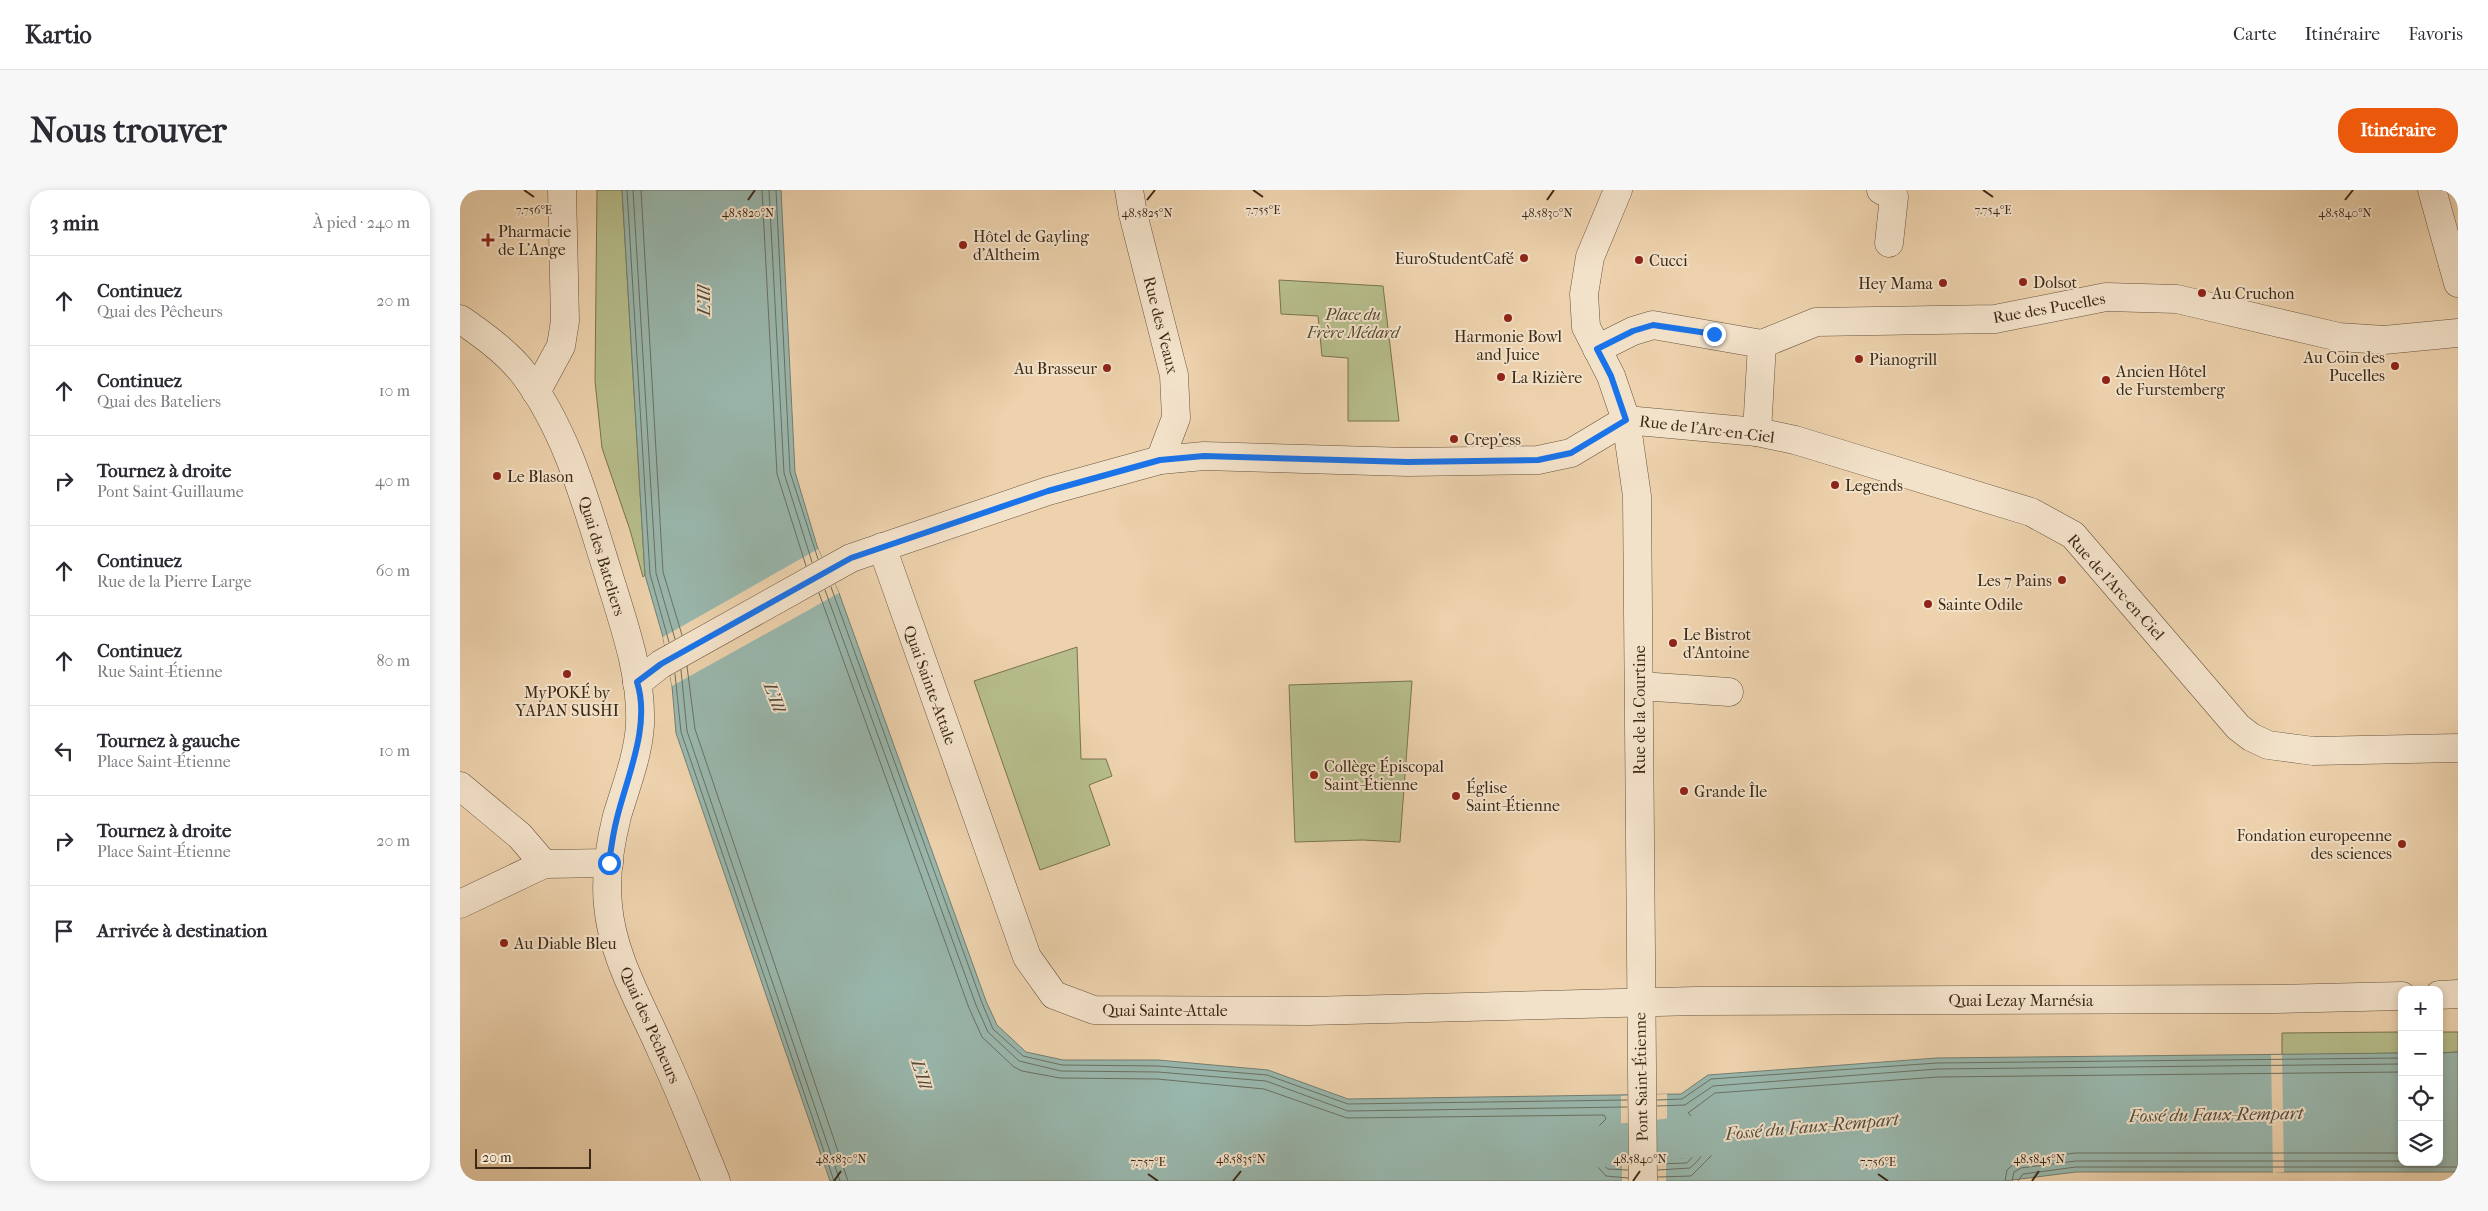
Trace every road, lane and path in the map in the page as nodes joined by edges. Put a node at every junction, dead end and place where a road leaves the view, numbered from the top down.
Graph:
1 (562, 190) edge
2 (1128, 190) edge
3 (1618, 190) edge
4 (1881, 190) edge
5 (2432, 190) edge
6 (1889, 243) dead end
7 (2458, 283) edge
8 (460, 319) edge
9 (2458, 333) edge
10 (1762, 344) junction
11 (1597, 349) junction
12 (536, 392) junction
13 (1626, 420) junction
14 (1757, 432) junction
15 (1160, 460) junction
16 (882, 547) junction
17 (637, 682) junction
18 (1640, 686) junction
19 (1729, 692) dead end
20 (640, 726) joint
21 (2458, 748) edge
22 (460, 786) edge
23 (609, 863) junction
24 (544, 864) junction
25 (460, 904) edge
26 (2458, 994) edge
27 (2443, 995) edge
28 (2398, 996) edge
29 (1641, 1014) junction
30 (716, 1181) edge
31 (1643, 1181) edge

1 - 12 street
2 - 15 street, Rue des Veaux
3 - 11 street, Rue de la Courtine
4 - 6 street
5 - 7 street
8 - 12 street, Quai des Bateliers
9 - 10 street, Rue des Pucelles
10 - 11 street
10 - 14 street
11 - 13 street, Rue de la Courtine
12 - 17 street, Quai des Bateliers
13 - 14 street, Rue de l'Arc-en-Ciel
13 - 15 street
13 - 18 street, Rue de la Courtine
14 - 21 street, Rue de l'Arc-en-Ciel
15 - 16 street
16 - 17 street
16 - 29 street, Quai Sainte-Attale
17 - 20 street, Quai des Bateliers
18 - 19 street
18 - 29 street, Rue de la Courtine
20 - 23 street, Quai des Pêcheurs
22 - 24 street
23 - 24 street
23 - 30 street, Quai des Pêcheurs
24 - 25 street
26 - 27 street
28 - 29 street, Quai Lezay Marnésia
29 - 31 street, Pont Saint-Étienne

